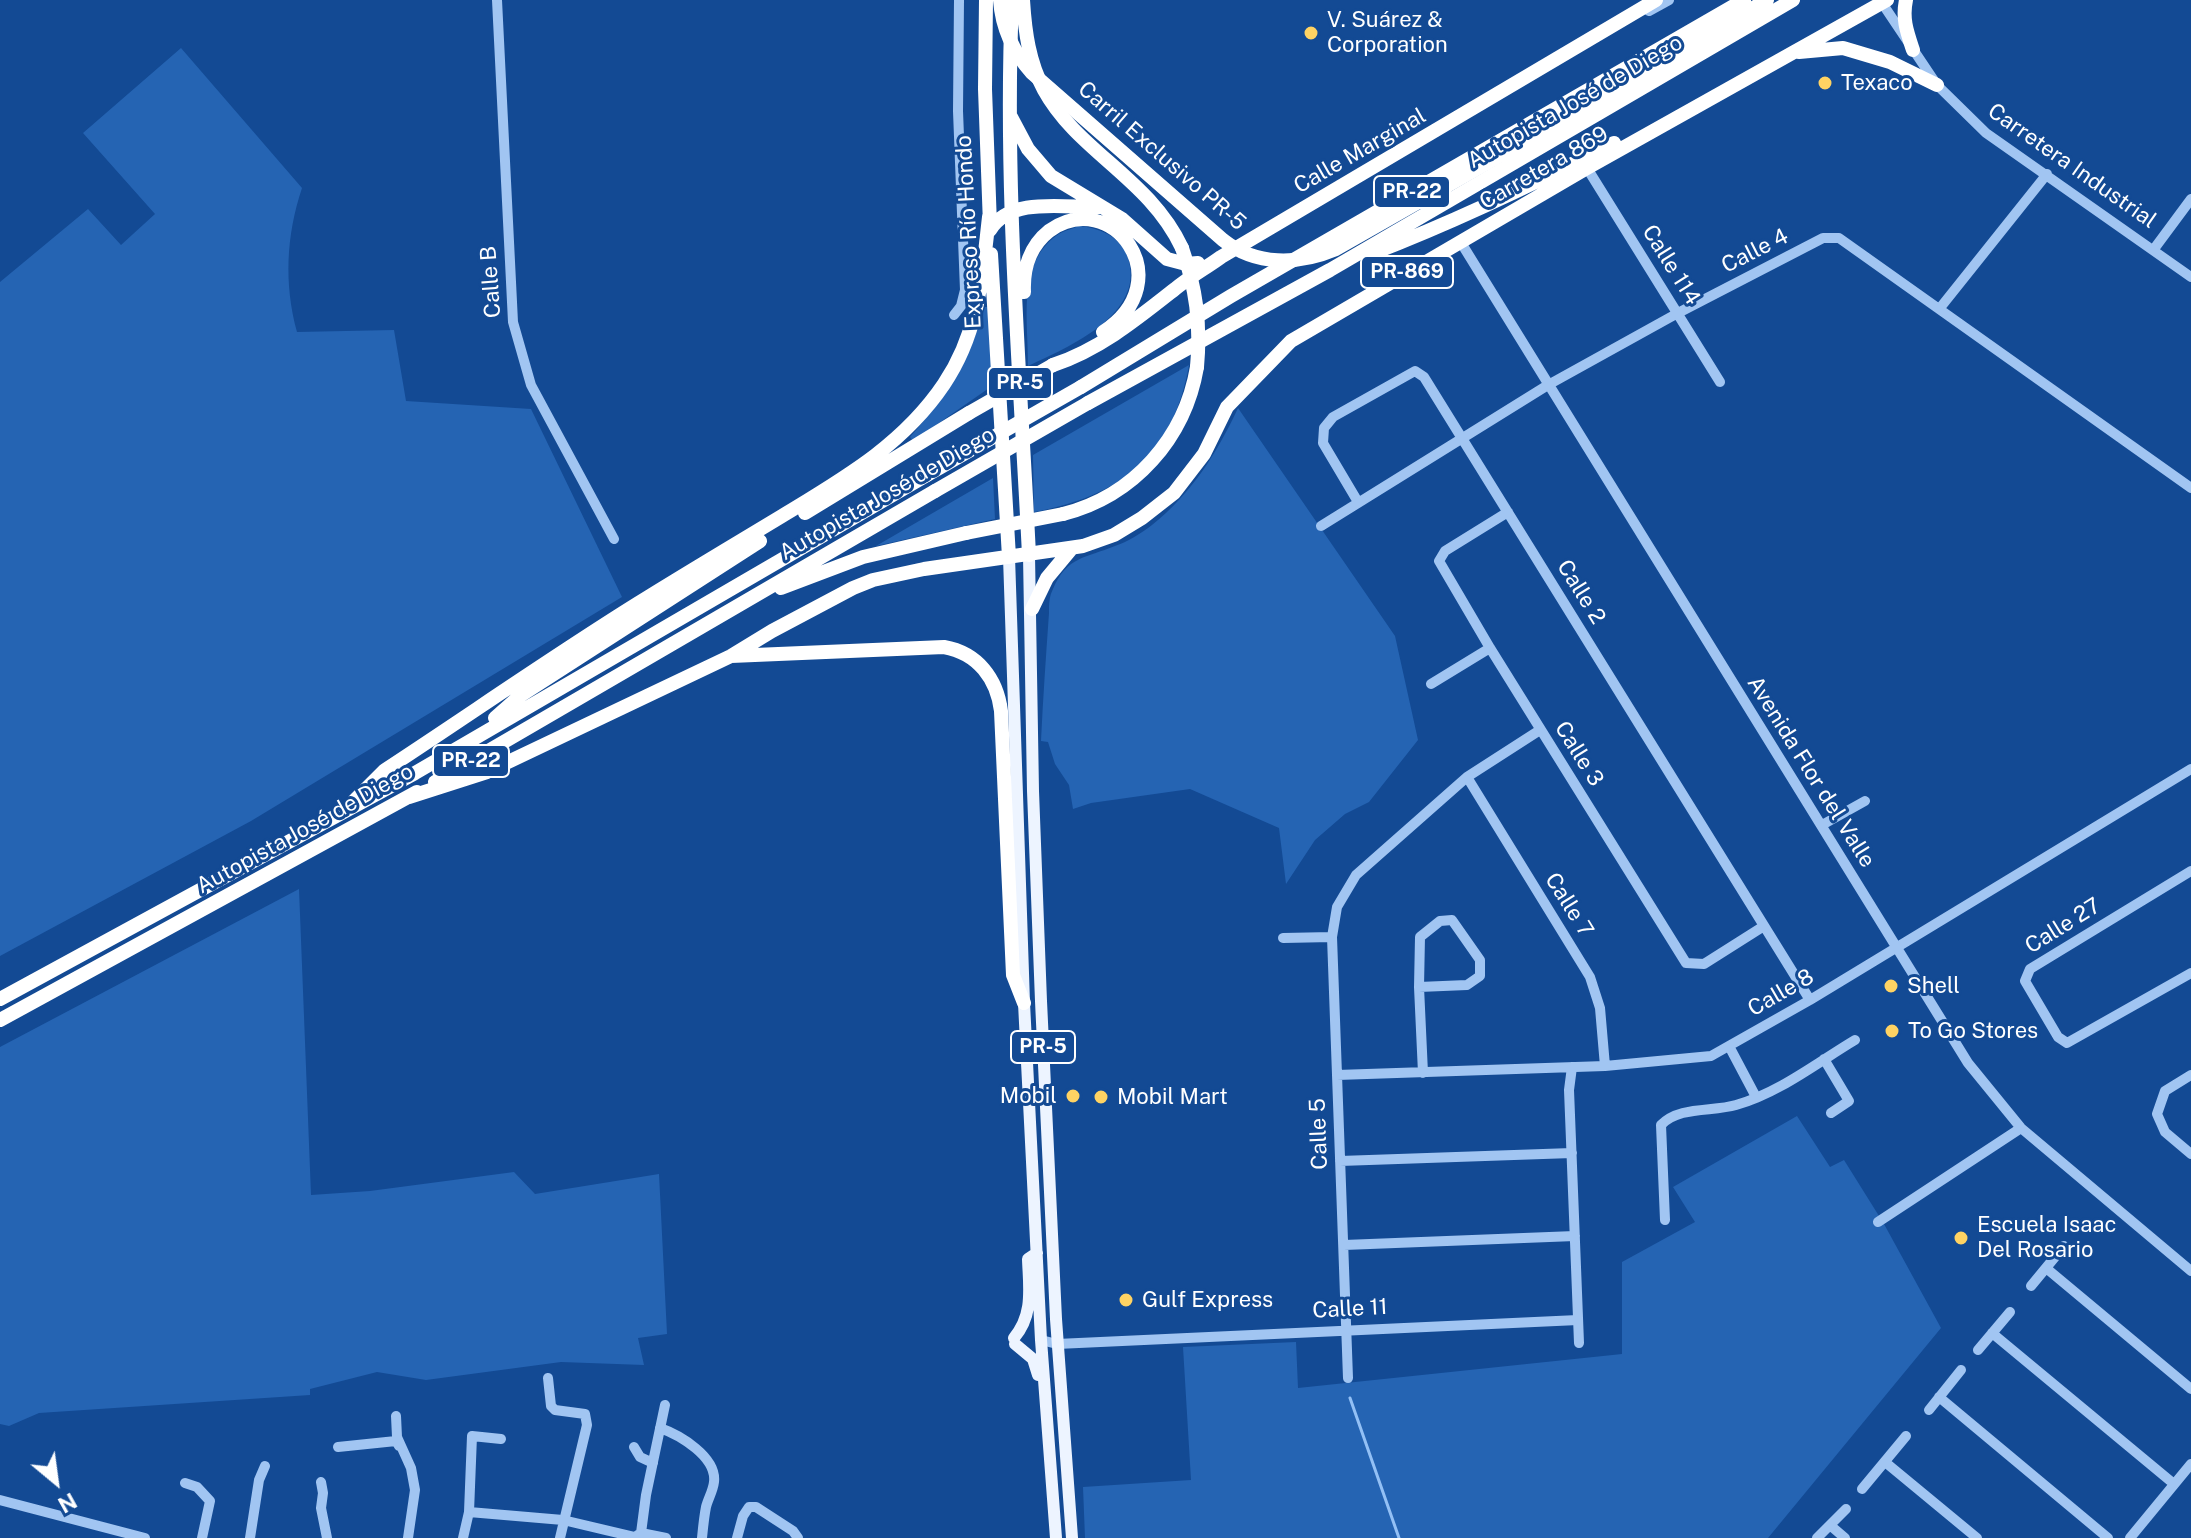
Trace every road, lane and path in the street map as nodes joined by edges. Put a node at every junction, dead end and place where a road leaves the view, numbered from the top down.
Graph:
1 (497, 0) edge
2 (959, 0) edge
3 (986, 0) edge
4 (1000, 0) edge
5 (1012, 0) edge
6 (1023, 0) edge
7 (1656, 0) edge
8 (1669, 0) edge
9 (1744, 0) edge
10 (1793, 0) edge
11 (1906, 0) edge
12 (1767, 1) edge
13 (1883, 1) edge
14 (1913, 50) junction
15 (1795, 52) junction
16 (1521, 82) junction
17 (1937, 85) junction
18 (1724, 91) junction
19 (1009, 113) junction
20 (1587, 168) junction
21 (2047, 174) junction
22 (2191, 199) edge
23 (1100, 207) junction
24 (1011, 211) junction
25 (990, 223) junction
26 (1460, 241) junction
27 (2154, 249) junction
28 (1221, 257) junction
29 (1330, 270) junction
30 (2191, 277) edge
31 (1940, 308) junction
32 (1678, 313) junction
33 (954, 315) dead end
34 (1017, 321) junction
35 (1053, 365) junction
36 (1720, 382) dead end
37 (1548, 385) junction
38 (1462, 438) junction
39 (2191, 488) edge
40 (1358, 502) junction
41 (1508, 512) junction
42 (1321, 526) dead end
43 (614, 539) dead end
44 (1072, 548) junction
45 (1029, 555) junction
46 (1009, 557) junction
47 (747, 601) junction
48 (1032, 609) junction
49 (1490, 648) junction
50 (731, 656) junction
51 (1431, 684) dead end
52 (1540, 730) junction
53 (473, 739) junction
54 (2191, 769) edge
55 (1467, 777) junction
56 (409, 797) junction
57 (1865, 801) dead end
58 (341, 814) junction
59 (1822, 825) junction
60 (1018, 848) junction
61 (2191, 871) edge
62 (1764, 926) junction
63 (1332, 937) junction
64 (1283, 938) dead end
65 (1896, 948) junction
66 (1039, 951) junction
67 (2191, 973) edge
68 (1419, 987) junction
69 (0, 999) edge
70 (1810, 1000) junction
71 (1024, 1003) junction
72 (0, 1020) edge
73 (1855, 1040) dead end
74 (1729, 1046) junction
75 (1824, 1059) junction
76 (1605, 1066) junction
77 (1572, 1067) junction
78 (1423, 1073) junction
79 (1337, 1075) junction
80 (2191, 1075) edge
81 (1756, 1097) junction
82 (1831, 1113) dead end
83 (2021, 1128) junction
84 (1572, 1153) junction
85 (2191, 1154) edge
86 (1340, 1161) junction
87 (1665, 1220) dead end
88 (1878, 1222) dead end
89 (1575, 1236) junction
90 (1344, 1245) junction
91 (2064, 1246) dead end
92 (1037, 1253) junction
93 (2046, 1268) junction
94 (2191, 1271) edge
95 (2031, 1286) dead end
96 (2010, 1312) dead end
97 (1578, 1320) junction
98 (1347, 1329) junction
99 (1992, 1333) junction
100 (1041, 1340) junction
101 (1579, 1343) dead end
102 (1057, 1344) junction
103 (1978, 1350) dead end
104 (1961, 1370) dead end
105 (548, 1378) dead end
106 (1348, 1378) dead end
107 (2191, 1389) edge
108 (1045, 1390) junction
109 (1939, 1397) junction
110 (665, 1405) dead end
111 (1929, 1410) dead end
112 (396, 1416) dead end
113 (660, 1428) junction
114 (1906, 1436) dead end
115 (501, 1439) dead end
116 (338, 1447) dead end
117 (634, 1447) dead end
118 (400, 1448) junction
119 (1885, 1462) junction
120 (653, 1463) junction
121 (2191, 1464) edge
122 (265, 1466) dead end
123 (321, 1482) dead end
124 (185, 1483) dead end
125 (2174, 1484) junction
126 (1862, 1489) dead end
127 (0, 1500) edge
128 (1846, 1509) dead end
129 (469, 1512) junction
130 (563, 1520) junction
131 (1831, 1526) junction
132 (637, 1536) edge
133 (145, 1538) edge
134 (202, 1538) edge
135 (250, 1538) edge
136 (327, 1538) edge
137 (408, 1538) edge
138 (463, 1538) edge
139 (560, 1538) edge
140 (666, 1538) edge
141 (702, 1538) edge
142 (737, 1538) edge
143 (798, 1538) edge
144 (1056, 1538) edge
145 (1072, 1538) edge
146 (1817, 1538) edge
147 (1845, 1538) edge
148 (1977, 1538) edge
149 (2108, 1538) edge
150 (2130, 1538) edge

1 - 43 street, Calle B
2 - 33 street
3 - 25 highway, Expreso Río Hondo / PR-5
4 - 12 highway, Carril Exclusivo PR-5, bridge
5 - 19 highway, Expreso Río Hondo / PR-5
6 - 47 highway, bridge
7 - 16 highway, Calle Marginal
8 - 16 street, Calle Marginal
9 - 53 highway, Autopista José de Diego / PR-22, bridge
10 - 29 highway, Autopista José de Diego / PR-22
11 - 14 highway
13 - 14 street, Carretera Industrial / PR-869
13 - 15 highway, Carretera 869
14 - 17 street, Carretera Industrial / PR-869
15 - 17 highway, PR-869
15 - 18 highway, Carretera 869 / PR-869
16 - 28 highway, Calle Marginal
17 - 21 street, Carretera Industrial / PR-869
18 - 20 highway, Carretera 869 / PR-869
18 - 29 highway
19 - 23 highway
19 - 24 highway, Expreso Río Hondo / PR-5
20 - 26 highway, Carretera 869 / PR-869
20 - 32 street, Calle 114
21 - 27 street, Carretera Industrial / PR-869
21 - 31 street
22 - 27 street
23 - 24 highway
23 - 28 highway
24 - 25 highway
24 - 34 highway, Expreso Río Hondo / PR-5
25 - 46 highway, Expreso Río Hondo / PR-5
25 - 58 highway
26 - 37 street, Avenida Flor del Valle
26 - 44 highway, Carretera 869 / PR-869
27 - 30 street, Carretera Industrial / PR-869
28 - 35 highway, Calle Marginal
29 - 47 highway, Autopista José de Diego / PR-22, bridge
31 - 32 street, Calle 4
31 - 39 street, Calle 4
32 - 36 street, Calle 114
32 - 37 street, Calle 4
34 - 35 highway
34 - 45 highway, Expreso Río Hondo / PR-5
35 - 53 highway, bridge
37 - 38 street, Calle 4
37 - 59 street, Avenida Flor del Valle
38 - 40 street, Calle 4
38 - 40 street, Calle 2
38 - 41 street, Calle 2
40 - 42 street, Calle 4
41 - 49 street, Calle 3
41 - 62 street, Calle 2
44 - 45 highway, Carretera 869 / PR-869
44 - 48 highway
45 - 46 highway, Carretera 869
45 - 48 main road, PR-5
46 - 50 highway, Carretera 869
46 - 60 main road, PR-5
47 - 56 highway, Autopista José de Diego / PR-22
48 - 66 main road, PR-5
49 - 51 street
49 - 52 street, Calle 3
50 - 56 highway, Carretera 869
50 - 71 highway
52 - 55 street, Calle 5
52 - 62 street, Calle 3
53 - 58 highway, Autopista José de Diego / PR-22
54 - 65 street, Calle 8
55 - 63 street, Calle 5
55 - 76 street, Calle 7
56 - 72 highway, Autopista José de Diego / PR-22
57 - 59 street
58 - 69 highway, Autopista José de Diego / PR-22
59 - 65 street, Avenida Flor del Valle
60 - 66 main road
60 - 71 main road, PR-5
61 - 67 street, Calle 27
62 - 70 street, Calle 2
63 - 64 street
63 - 79 street, Calle 5
65 - 70 street, Calle 8
65 - 83 street, Avenida Flor del Valle
66 - 102 main road, PR-5
68 - 68 street
68 - 78 street
70 - 74 street, Calle 8
71 - 92 main road, PR-5
73 - 75 street
74 - 76 street, Calle 8
74 - 81 street
75 - 81 street
75 - 82 street
76 - 77 street, Calle 8
77 - 78 street, Calle 8
77 - 84 street
78 - 79 street, Calle 8
79 - 86 street, Calle 5
80 - 85 street
81 - 87 street
83 - 88 street
83 - 94 street, Avenida Flor del Valle
84 - 86 street
84 - 89 street
86 - 90 street, Calle 5
89 - 90 street
89 - 97 street
90 - 98 street, Calle 5
91 - 93 street
92 - 100 main road, PR-5
92 - 108 main road
93 - 95 street
93 - 107 street
96 - 99 street
97 - 98 street, Calle 11
97 - 101 street
98 - 102 street, Calle 11
98 - 106 street, Calle 5
99 - 103 street
99 - 125 street
100 - 102 street, Calle 11
100 - 108 main road, PR-5
102 - 145 main road, PR-5
104 - 109 street
105 - 130 street
108 - 144 main road, PR-5
109 - 111 street
109 - 149 street
110 - 113 street
112 - 118 street
113 - 120 street
113 - 141 street
114 - 119 street
115 - 129 street
116 - 118 street
117 - 120 street
118 - 137 street
119 - 126 street
119 - 148 street
120 - 132 street
121 - 125 street
122 - 135 street
123 - 136 street
124 - 134 street
125 - 150 street
127 - 133 street
128 - 131 street
129 - 130 street
129 - 138 street
130 - 132 street
130 - 139 street
131 - 146 street
131 - 147 street
132 - 140 street
142 - 143 street

